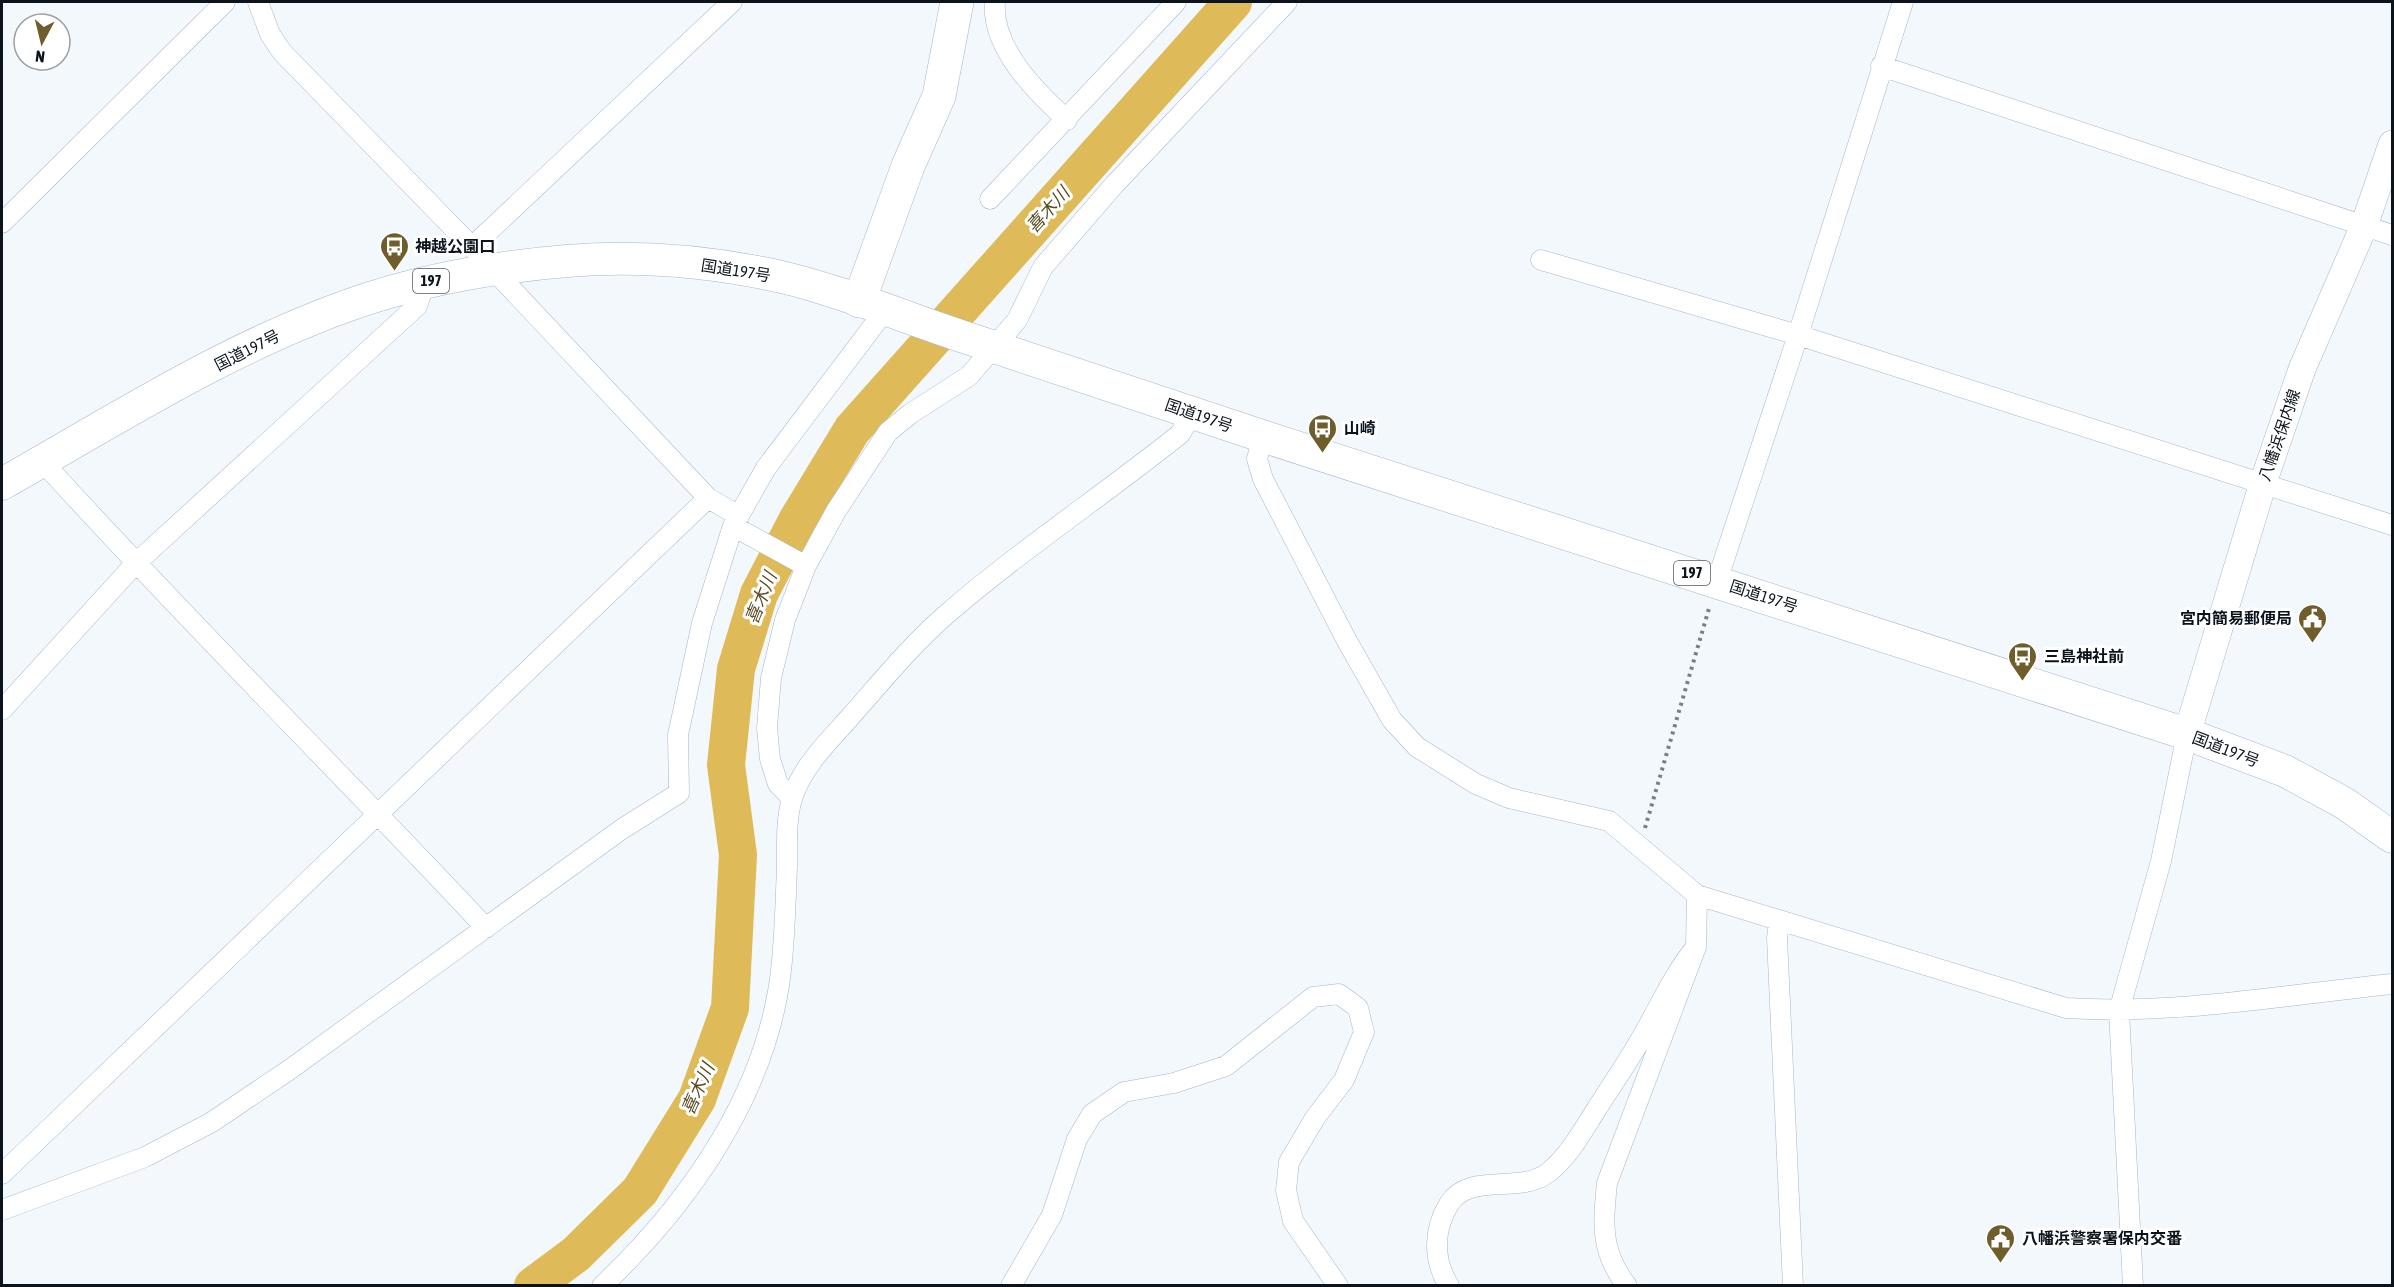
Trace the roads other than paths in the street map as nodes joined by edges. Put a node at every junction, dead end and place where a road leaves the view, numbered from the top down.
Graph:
1 (225, 2) edge
2 (258, 2) edge
3 (732, 2) edge
4 (957, 2) edge
5 (995, 2) edge
6 (1176, 2) edge
7 (1287, 2) edge
8 (1903, 2) edge
9 (1881, 66) junction
10 (1067, 120) junction
11 (2392, 144) edge
12 (990, 199) dead end
13 (2, 224) edge
14 (2364, 226) junction
15 (2392, 235) edge
16 (482, 258) junction
17 (1541, 260) dead end
18 (425, 282) junction
19 (882, 308) junction
20 (1798, 335) junction
21 (987, 344) junction
22 (1193, 413) junction
23 (1263, 436) junction
24 (42, 461) junction
25 (2263, 483) junction
26 (2, 484) edge
27 (708, 498) junction
28 (738, 524) junction
29 (2392, 525) edge
30 (135, 564) junction
31 (801, 564) junction
32 (1717, 581) junction
33 (2, 710) edge
34 (2187, 734) junction
35 (792, 798) junction
36 (379, 814) junction
37 (2392, 837) edge
38 (1697, 896) junction
39 (1779, 922) junction
40 (486, 928) junction
41 (1696, 947) junction
42 (2392, 984) edge
43 (2119, 1011) junction
44 (2, 1174) edge
45 (2, 1210) edge
46 (602, 1286) edge
47 (1011, 1286) edge
48 (1338, 1286) edge
49 (1449, 1286) edge
50 (1627, 1286) edge
51 (1793, 1286) edge
52 (2133, 1286) edge

1 - 13 street
2 - 16 street
3 - 16 street
4 - 19 highway
5 - 10 street
6 - 10 street
7 - 21 street
8 - 9 street
9 - 14 street
9 - 20 street
10 - 12 street
11 - 14 main road, 八幡浜保内線
14 - 15 street
14 - 25 main road, 八幡浜保内線
16 - 18 highway, 国道197号 / 197
16 - 19 highway, 国道197号 / 197
16 - 27 street
17 - 20 street
18 - 24 highway, 国道197号 / 197
18 - 30 street
19 - 21 highway, 国道197号 / 197
19 - 28 street
20 - 25 street
20 - 32 street
21 - 22 highway, 国道197号 / 197
21 - 31 street
22 - 23 highway, 国道197号 / 197
22 - 35 street
23 - 32 highway, 国道197号 / 197
23 - 38 street
24 - 26 highway, 国道197号 / 197
24 - 30 street
25 - 29 street
25 - 34 main road, 八幡浜保内線
27 - 28 street
27 - 36 street
28 - 31 street
28 - 40 street
30 - 33 street
30 - 36 street
31 - 35 street
32 - 34 highway, 国道197号 / 197
34 - 37 highway, 国道197号 / 197
34 - 43 street
35 - 46 street
36 - 40 street
36 - 44 street
38 - 39 street
38 - 41 street
39 - 43 street
39 - 51 street
40 - 45 street
41 - 49 street
41 - 50 street
42 - 43 street
43 - 52 street
47 - 48 street

